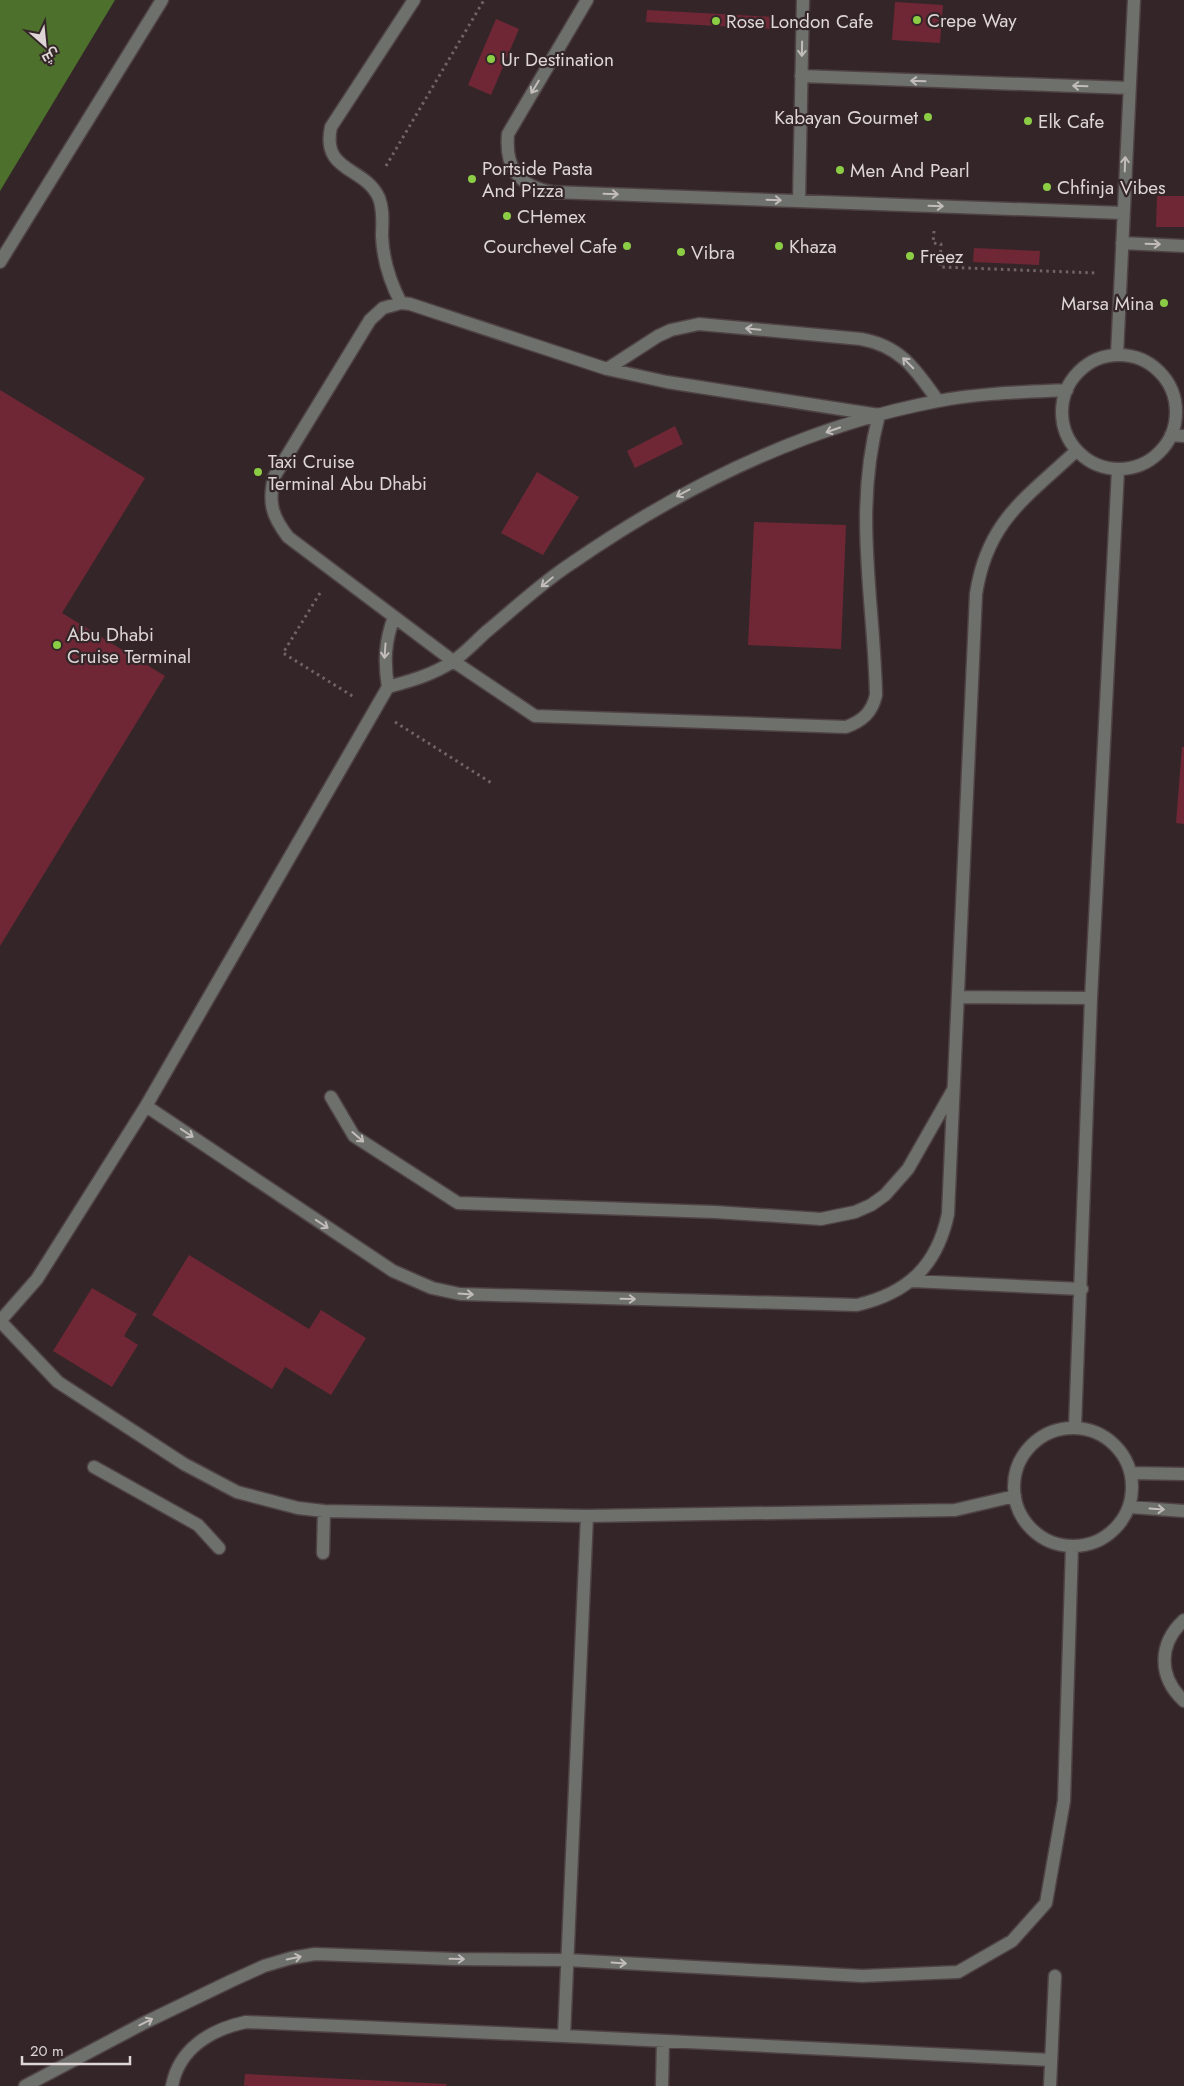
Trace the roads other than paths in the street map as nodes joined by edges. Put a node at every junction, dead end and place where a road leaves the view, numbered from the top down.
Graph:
1 (162, 0) edge
2 (414, 0) edge
3 (587, 0) edge
4 (803, 0) edge
5 (1134, 0) edge
6 (801, 76) junction
7 (1129, 88) junction
8 (798, 201) junction
9 (1124, 213) junction
10 (1122, 243) junction
11 (1184, 246) edge
12 (0, 262) edge
13 (401, 303) junction
14 (1117, 355) junction
15 (607, 369) junction
16 (1067, 390) junction
17 (1178, 392) edge
18 (938, 401) junction
19 (879, 416) junction
20 (1178, 436) edge
21 (1076, 451) junction
22 (1118, 470) junction
23 (394, 617) junction
24 (453, 662) junction
25 (388, 686) junction
26 (958, 997) junction
27 (1091, 998) junction
28 (954, 1087) junction
29 (331, 1097) dead end
30 (146, 1106) junction
31 (912, 1281) junction
32 (1082, 1289) junction
33 (0, 1321) edge
34 (1075, 1427) junction
35 (94, 1467) dead end
36 (1131, 1473) junction
37 (1184, 1474) edge
38 (1015, 1496) junction
39 (1130, 1507) junction
40 (324, 1511) junction
41 (1184, 1511) edge
42 (587, 1516) junction
43 (1072, 1547) junction
44 (219, 1548) dead end
45 (323, 1553) dead end
46 (1184, 1620) edge
47 (1184, 1701) edge
48 (567, 1960) junction
49 (1054, 1976) dead end
50 (564, 2036) junction
51 (663, 2041) junction
52 (1051, 2060) junction
53 (25, 2086) edge
54 (172, 2086) edge
55 (662, 2086) edge
56 (1050, 2086) edge

1 - 12 lane
2 - 13 lane
3 -> 8 lane
4 -> 6 lane
5 - 7 lane
7 -> 6 lane
6 - 8 lane
9 -> 7 lane
8 -> 9 lane
9 - 10 lane
10 -> 11 lane
10 - 14 lane
13 - 15 lane
13 - 23 lane
14 - 16 lane
14 - 17 lane
18 -> 15 lane
15 - 19 lane
16 - 18 lane
16 - 21 lane
17 - 20 lane
18 - 19 lane
19 -> 24 lane
19 - 24 lane
20 - 22 lane
21 - 22 lane
21 - 26 lane
22 - 27 lane
23 - 24 lane
23 -> 25 lane
24 - 25 lane
25 - 30 lane
26 - 27 lane
26 - 28 lane
27 - 32 lane
29 -> 28 lane
28 - 31 lane
30 -> 31 lane
30 - 33 lane
31 - 32 lane
32 - 34 lane
33 - 40 lane
34 - 36 lane
34 - 38 lane
35 - 44 lane
36 - 37 lane
36 - 39 lane
38 - 42 lane
38 - 43 lane
39 -> 41 lane
39 - 43 lane
40 - 42 lane
40 - 45 lane
42 - 48 lane
48 -> 43 lane
46 - 47 lane
48 - 50 lane
53 -> 48 lane
49 - 52 lane
50 - 51 lane
50 - 54 lane
51 - 52 lane
51 - 55 lane
52 - 56 lane

